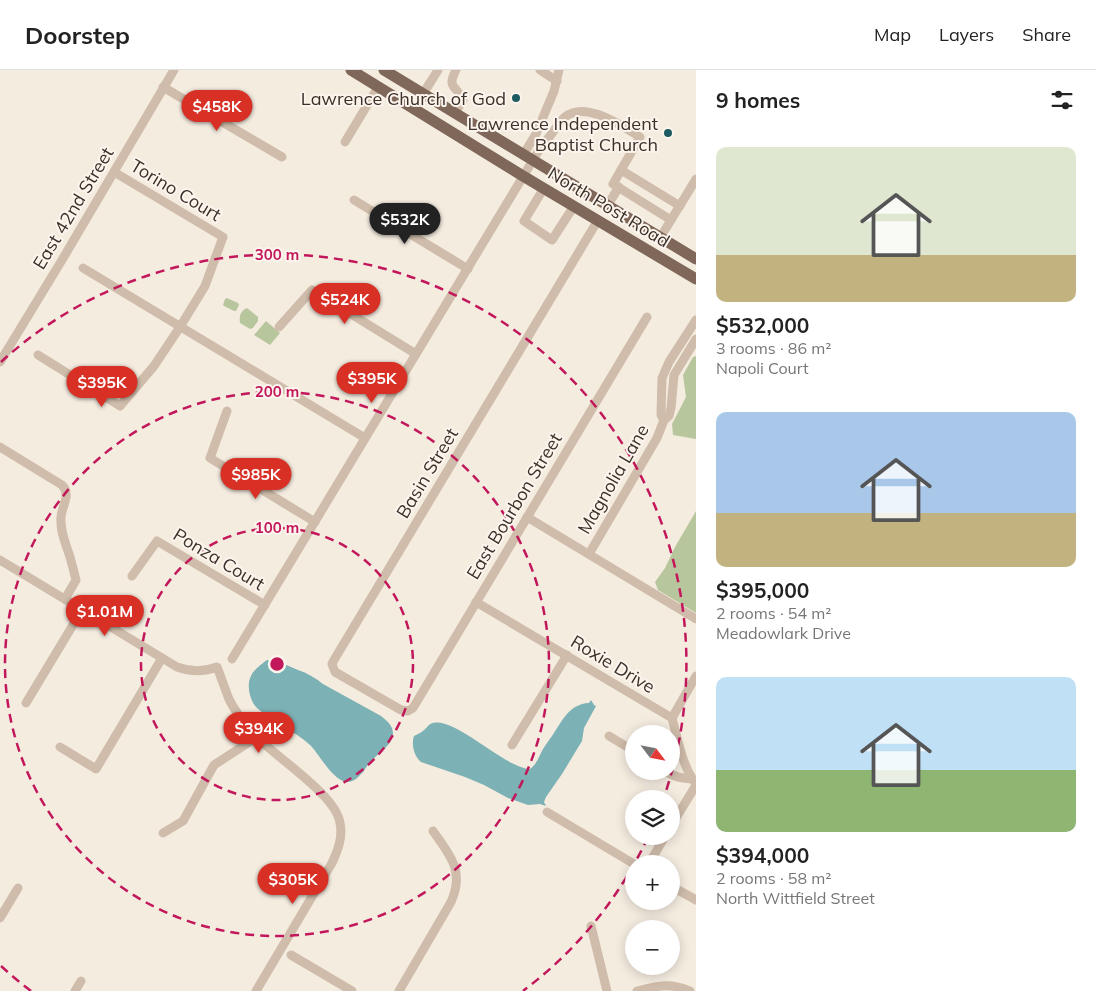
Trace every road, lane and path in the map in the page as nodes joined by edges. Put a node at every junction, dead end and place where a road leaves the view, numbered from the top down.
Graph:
1 (174, 70) edge
2 (351, 70) edge
3 (384, 70) edge
4 (456, 70) edge
5 (540, 70) edge
6 (559, 70) edge
7 (434, 71) edge
8 (557, 80) junction
9 (163, 87) junction
10 (378, 87) junction
11 (423, 94) junction
12 (456, 113) junction
13 (345, 142) dead end
14 (282, 157) dead end
15 (528, 158) junction
16 (621, 170) junction
17 (114, 172) junction
18 (524, 176) junction
19 (696, 180) edge
20 (544, 188) junction
21 (619, 188) junction
22 (354, 200) dead end
23 (574, 206) junction
24 (607, 206) junction
25 (680, 206) junction
26 (598, 220) junction
27 (671, 220) junction
28 (660, 238) junction
29 (696, 259) edge
30 (83, 268) dead end
31 (468, 269) junction
32 (696, 279) edge
33 (647, 317) dead end
34 (696, 320) edge
35 (180, 327) junction
36 (279, 327) dead end
37 (696, 339) edge
38 (416, 354) junction
39 (38, 355) dead end
40 (0, 362) edge
41 (227, 411) dead end
42 (664, 420) junction
43 (365, 438) junction
44 (0, 447) edge
45 (527, 517) junction
46 (315, 522) junction
47 (589, 554) junction
48 (0, 560) edge
49 (132, 576) dead end
50 (65, 599) junction
51 (476, 602) junction
52 (265, 606) junction
53 (82, 610) junction
54 (696, 619) edge
55 (567, 655) junction
56 (162, 658) junction
57 (232, 659) dead end
58 (696, 676) edge
59 (26, 703) dead end
60 (408, 711) joint
61 (672, 718) junction
62 (609, 736) dead end
63 (257, 737) junction
64 (512, 744) dead end
65 (625, 746) edge
66 (60, 747) dead end
67 (680, 778) edge
68 (695, 783) edge
69 (680, 810) edge
70 (548, 812) dead end
71 (433, 831) dead end
72 (163, 833) dead end
73 (625, 859) edge
74 (18, 888) dead end
75 (680, 891) edge
76 (696, 900) edge
77 (0, 918) edge
78 (591, 926) dead end
79 (291, 955) dead end
80 (81, 981) dead end
81 (75, 991) edge
82 (256, 991) edge
83 (352, 991) edge
84 (399, 991) edge
85 (607, 991) edge
86 (637, 991) edge
87 (690, 991) edge

1 - 9 street, East 42nd Street
2 - 10 main road, North Post Road
3 - 11 main road, North Post Road
4 - 12 street
5 - 8 street
6 - 8 street
7 - 11 street
8 - 15 street
9 - 14 street
9 - 17 street, East 42nd Street
10 - 13 street
10 - 18 main road, North Post Road
11 - 12 main road, North Post Road
12 - 15 main road, North Post Road
15 - 16 street
15 - 18 street
15 - 24 main road, North Post Road
16 - 21 street
16 - 25 street
17 - 35 street, Torino Court
17 - 40 street, East 42nd Street
18 - 20 main road, North Post Road
18 - 31 street
19 - 25 street
20 - 23 main road, North Post Road
20 - 23 street
21 - 24 street
21 - 27 street
22 - 31 street
23 - 26 main road, North Post Road
24 - 28 main road, North Post Road
25 - 27 street
26 - 32 main road, North Post Road
26 - 60 street, Basin Street
27 - 28 street
28 - 29 main road, North Post Road
30 - 35 street
31 - 38 street
33 - 45 street, East Bourbon Street
34 - 42 street, Magnolia Lane
35 - 39 street, Torino Court
35 - 43 street
36 - 38 street
37 - 42 street, Magnolia Lane
38 - 43 street
41 - 46 street
42 - 47 street, Magnolia Lane
43 - 46 street
44 - 50 street
45 - 47 street
45 - 51 street, East Bourbon Street
46 - 52 street
47 - 54 street
48 - 50 street
49 - 52 street, Ponza Court
50 - 53 street
51 - 55 street, Roxie Drive
51 - 60 street, East Bourbon Street
52 - 57 street
53 - 56 street
53 - 59 street
55 - 61 street, Roxie Drive
55 - 64 street
56 - 63 street
56 - 66 street
58 - 61 street
61 - 68 street
62 - 65 street
63 - 72 street
63 - 82 street
67 - 68 street
68 - 69 street
70 - 73 street
71 - 84 street
74 - 77 street
75 - 76 street
78 - 85 street
79 - 83 street
80 - 81 street
86 - 87 street

